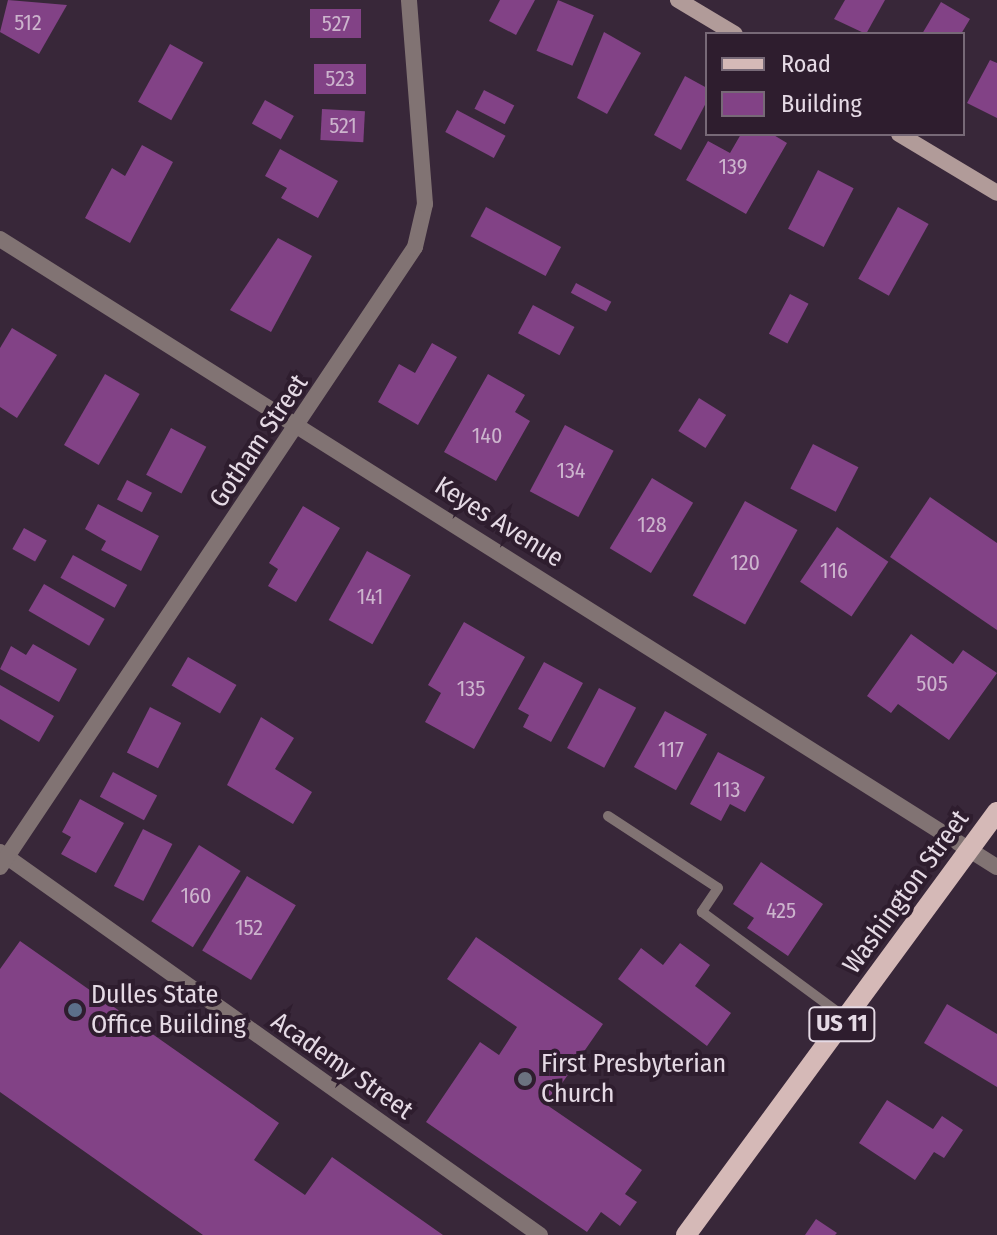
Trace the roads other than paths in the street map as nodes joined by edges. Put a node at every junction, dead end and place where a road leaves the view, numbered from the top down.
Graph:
1 (409, 0) edge
2 (678, 0) edge
3 (732, 32) edge
4 (902, 136) edge
5 (997, 193) edge
6 (0, 239) edge
7 (299, 424) junction
8 (997, 812) edge
9 (608, 816) dead end
10 (969, 850) junction
11 (2, 859) edge
12 (997, 867) edge
13 (846, 1018) junction
14 (540, 1235) edge
15 (686, 1235) edge

1 - 7 street, Gotham Street
2 - 3 street
4 - 5 street
6 - 7 street, Keyes Avenue
7 - 10 street, Keyes Avenue
7 - 11 street, Gotham Street
8 - 10 main road, Washington Street / US 11
9 - 13 lane
10 - 12 street, Keyes Avenue
10 - 13 main road, Washington Street / US 11
11 - 14 street, Academy Street
13 - 15 main road, Washington Street / US 11

